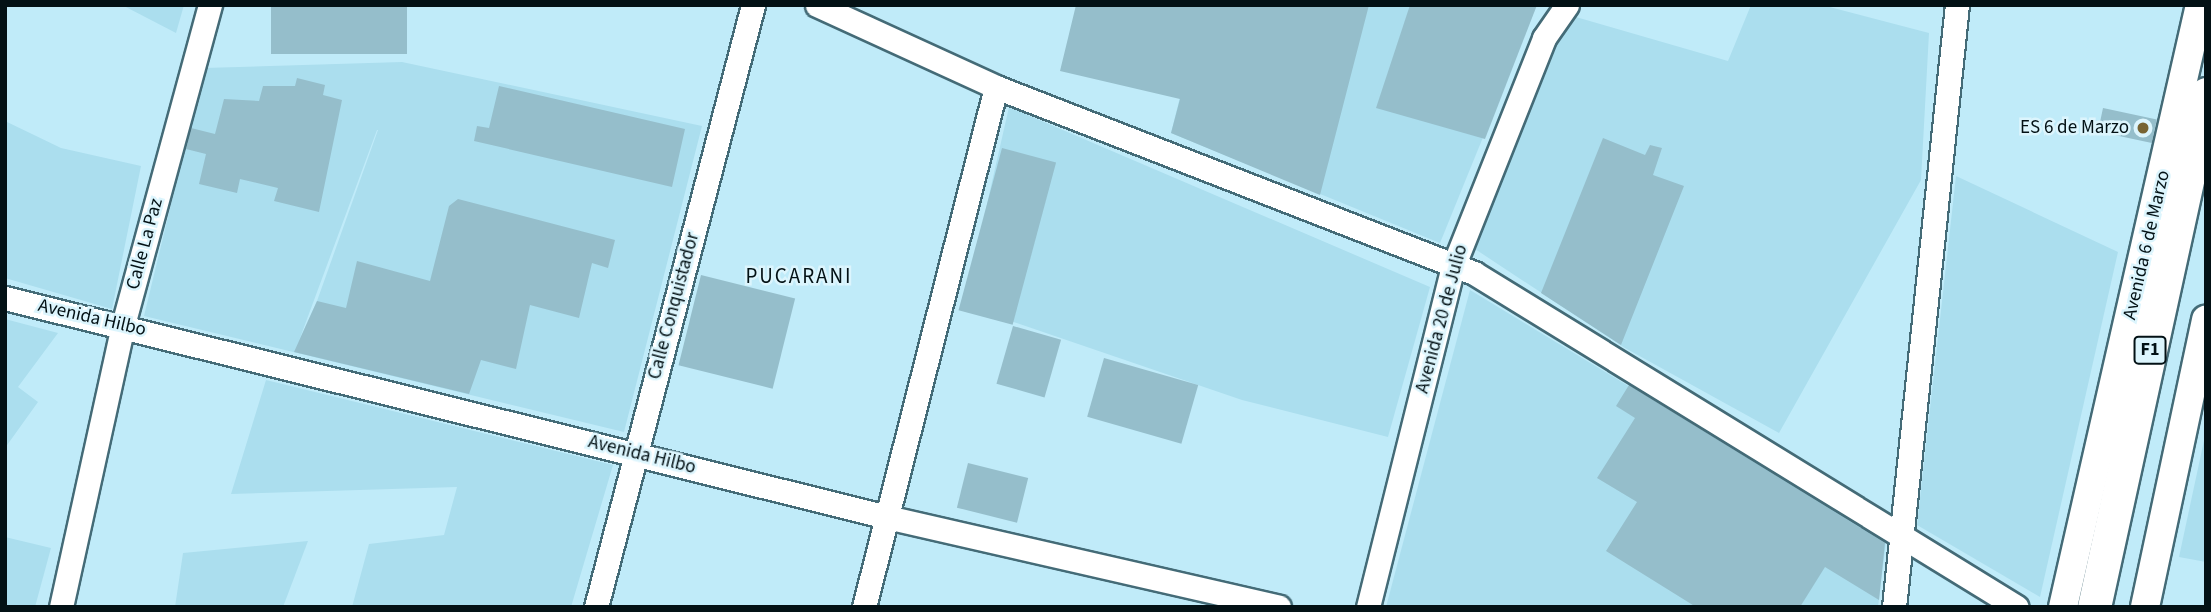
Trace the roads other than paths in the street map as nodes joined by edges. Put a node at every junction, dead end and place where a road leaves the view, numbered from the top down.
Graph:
1 (210, 5) edge
2 (753, 5) edge
3 (817, 5) edge
4 (1567, 5) edge
5 (1957, 5) edge
6 (2200, 5) edge
7 (996, 87) junction
8 (2206, 94) edge
9 (2206, 185) edge
10 (1452, 267) junction
11 (5, 298) edge
12 (2206, 319) edge
13 (123, 325) junction
14 (635, 454) junction
15 (887, 517) junction
16 (1901, 537) junction
17 (2004, 604) edge
18 (61, 607) edge
19 (596, 607) edge
20 (864, 607) edge
21 (1279, 607) edge
22 (1368, 607) edge
23 (1894, 607) edge
24 (2063, 607) edge
25 (2094, 607) edge
26 (2117, 607) edge
27 (2145, 607) edge

1 - 13 street, Calle La Paz
2 - 14 street, Calle Conquistador
3 - 7 street
4 - 10 street, Avenida 20 de Julio
5 - 16 street
6 - 24 main road, Avenida 6 de Marzo
7 - 10 street
7 - 15 street
8 - 25 highway, Avenida 6 de Marzo / F1
9 - 26 highway, F1
10 - 16 street
10 - 22 street, Avenida 20 de Julio
11 - 13 street, Avenida Hilbo
12 - 27 main road
13 - 14 street, Avenida Hilbo
13 - 18 street, Calle La Paz
14 - 15 street, Avenida Hilbo
14 - 19 street, Calle Conquistador
15 - 20 street
15 - 21 street, Avenida Hilbo
16 - 17 street
16 - 23 street

